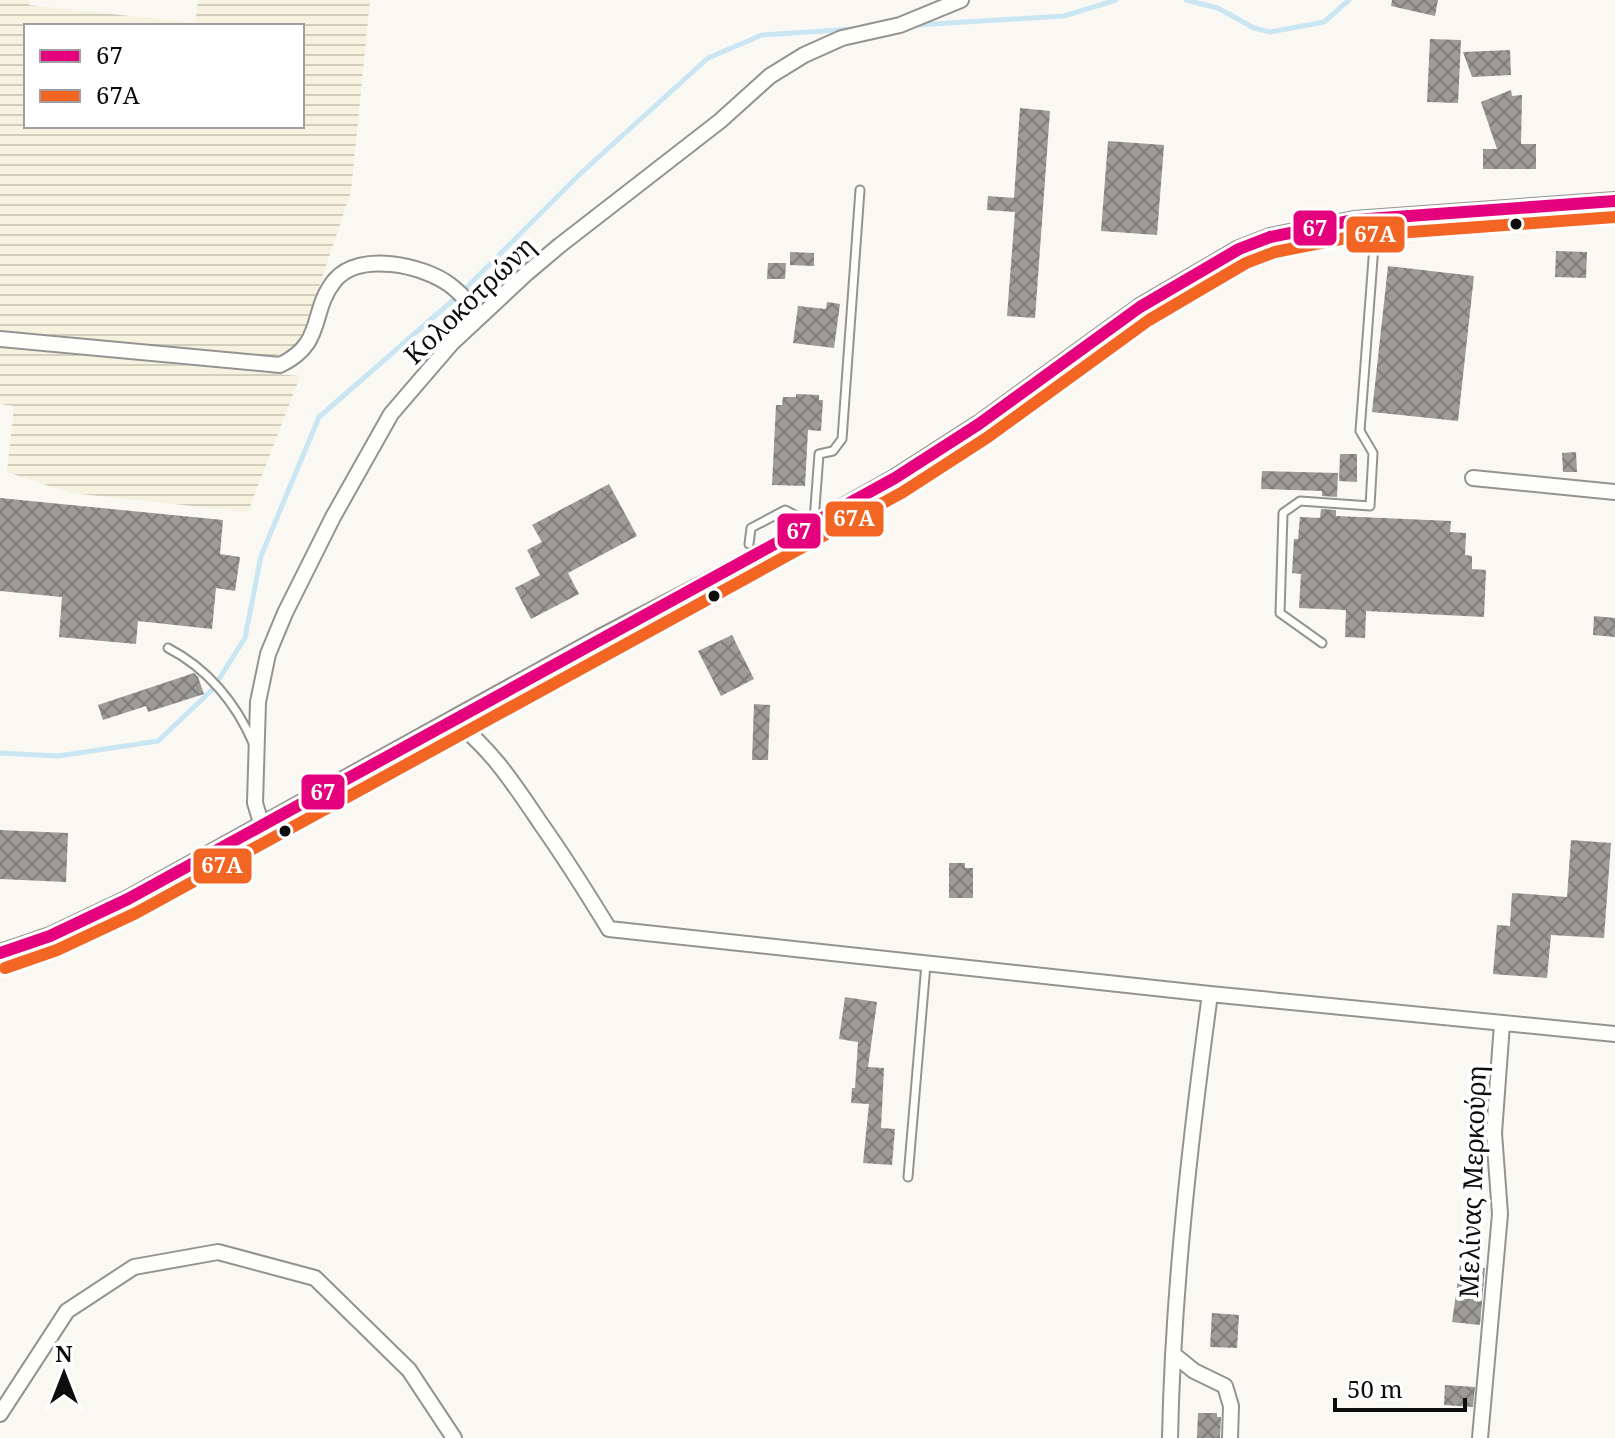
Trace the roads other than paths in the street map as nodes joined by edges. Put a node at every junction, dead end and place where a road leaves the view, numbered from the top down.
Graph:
1 (961, 0) edge
2 (860, 190) dead end
3 (1615, 201) edge
4 (1377, 218) junction
5 (481, 315) junction
6 (0, 339) edge
7 (1473, 478) dead end
8 (1615, 492) edge
9 (806, 520) junction
10 (749, 544) dead end
11 (1322, 643) dead end
12 (168, 648) dead end
13 (452, 719) junction
14 (257, 752) junction
15 (262, 826) junction
16 (0, 953) edge
17 (926, 964) junction
18 (1210, 994) junction
19 (1502, 1024) junction
20 (1615, 1034) edge
21 (908, 1177) dead end
22 (1173, 1354) junction
23 (0, 1414) edge
24 (454, 1438) edge
25 (1170, 1438) edge
26 (1230, 1438) edge
27 (1480, 1438) edge

1 - 5 street, Κολοκοτρώνη
2 - 9 lane
3 - 4 street
4 - 9 street
4 - 11 lane
5 - 6 street
5 - 14 street, Κολοκοτρώνη
7 - 8 street
9 - 10 lane
9 - 13 street
12 - 14 lane
13 - 15 street
13 - 17 street
14 - 15 street, Κολοκοτρώνη
15 - 16 street
17 - 18 street
17 - 21 lane
18 - 19 street
18 - 22 street
19 - 20 street
19 - 27 street, Μελίνας Μερκούρη
22 - 25 street
22 - 26 street
23 - 24 street

